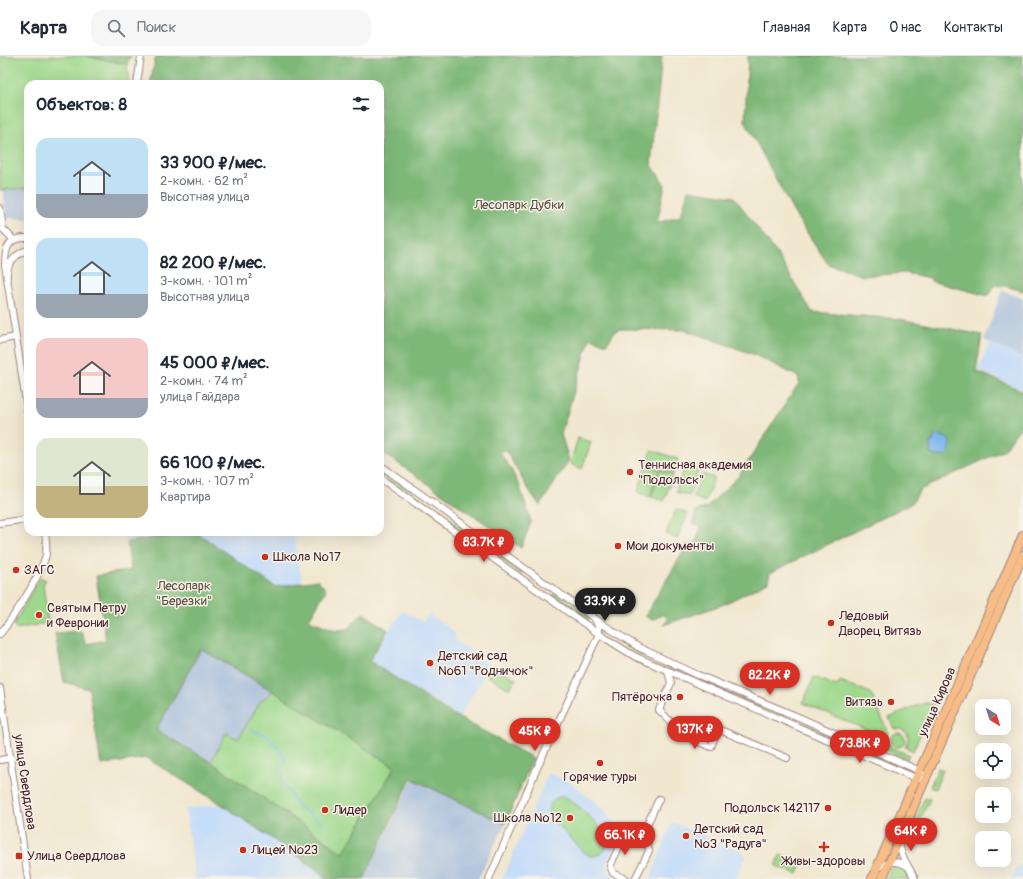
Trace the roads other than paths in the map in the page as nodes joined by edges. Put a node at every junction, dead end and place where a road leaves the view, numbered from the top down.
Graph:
1 (141, 56) edge
2 (138, 80) edge
3 (0, 208) edge
4 (2, 229) edge
5 (24, 237) edge
6 (14, 240) junction
7 (24, 252) edge
8 (3, 282) edge
9 (16, 337) junction
10 (0, 340) edge
11 (24, 389) edge
12 (384, 468) edge
13 (384, 481) edge
14 (24, 520) edge
15 (0, 523) edge
16 (1023, 535) edge
17 (45, 536) edge
18 (1023, 555) edge
19 (548, 585) junction
20 (542, 593) junction
21 (595, 618) junction
22 (615, 632) junction
23 (0, 634) edge
24 (599, 634) junction
25 (668, 671) junction
26 (696, 673) junction
27 (692, 681) junction
28 (0, 688) edge
29 (796, 716) junction
30 (793, 724) junction
31 (11, 758) junction
32 (787, 758) dead end
33 (0, 760) edge
34 (918, 775) junction
35 (926, 780) junction
36 (659, 799) dead end
37 (641, 837) junction
38 (898, 842) junction
39 (890, 862) junction
40 (909, 867) junction
41 (877, 868) junction
42 (28, 879) edge
43 (489, 879) edge
44 (626, 879) edge
45 (635, 879) edge
46 (872, 879) edge
47 (882, 879) edge
48 (915, 879) edge

1 - 2 street
3 - 4 street
4 - 6 street
5 - 6 street
6 - 8 street
7 - 8 street
8 - 9 street
9 - 10 street
9 - 11 street
12 - 19 street
13 - 20 street
14 - 15 street
16 - 34 main road, улица Кирова
17 - 23 street
18 - 35 main road, улица Кирова
19 - 20 street
19 - 21 street
20 - 24 street
21 - 22 street
21 - 24 street
22 - 24 street
22 - 26 street
24 - 25 street
24 - 43 street
25 - 27 street
25 - 32 street
26 - 27 street
26 - 29 street
27 - 30 street
28 - 31 street, улица Свердлова
29 - 30 street
29 - 34 street
30 - 34 street
31 - 33 street
31 - 42 street, улица Свердлова
34 - 35 street
34 - 41 main road, улица Кирова
35 - 38 main road, улица Кирова
36 - 37 street
37 - 44 street
37 - 45 street
38 - 39 main road, улица Кирова
38 - 40 street
39 - 40 street
39 - 41 street
39 - 47 main road, улица Кирова
40 - 48 street
41 - 46 main road, улица Кирова

